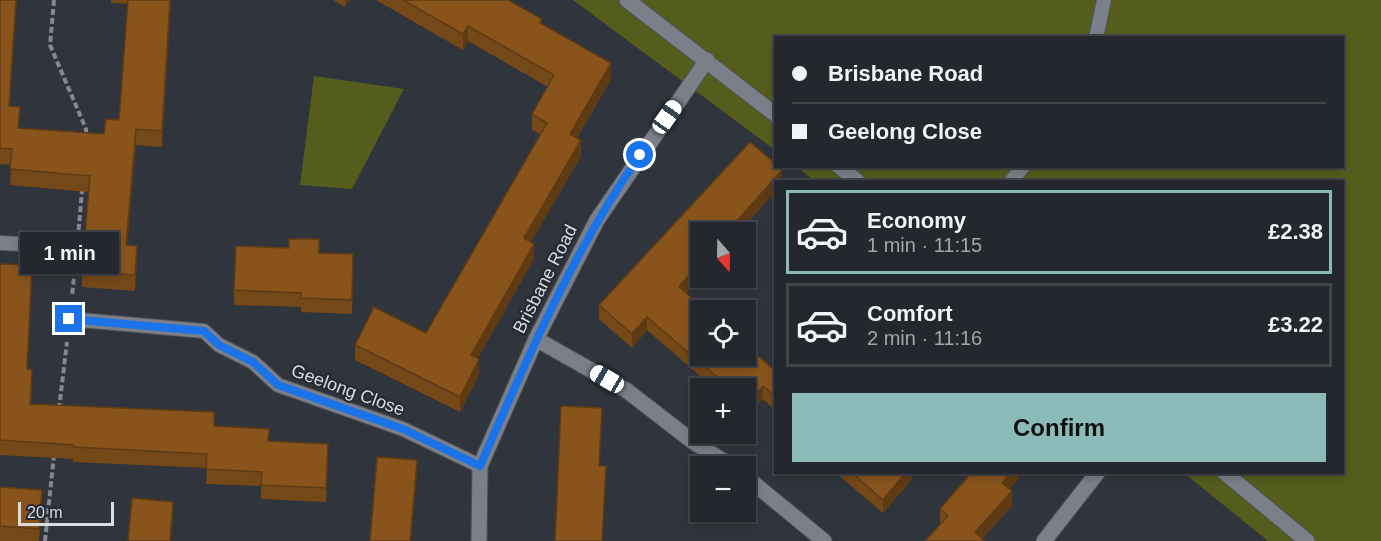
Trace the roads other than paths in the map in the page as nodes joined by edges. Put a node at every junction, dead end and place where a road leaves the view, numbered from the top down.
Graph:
1 (627, 0) edge
2 (1104, 0) edge
3 (1096, 36) edge
4 (707, 60) junction
5 (774, 113) edge
6 (841, 168) edge
7 (856, 180) edge
8 (0, 243) edge
9 (42, 246) road end
10 (69, 319) road end
11 (536, 339) junction
12 (715, 456) edge
13 (480, 466) junction
14 (1096, 474) edge
15 (1226, 474) edge
16 (756, 485) edge
17 (479, 541) edge
18 (824, 541) edge
19 (1044, 541) edge
20 (1308, 541) edge

1 - 4 street
2 - 3 lane
4 - 5 street
4 - 11 street, Brisbane Road
6 - 7 street
8 - 9 lane
10 - 13 lane, Geelong Close
11 - 12 street
11 - 13 street, Brisbane Road
13 - 17 street, Brisbane Road
14 - 19 street
15 - 20 street
16 - 18 street

